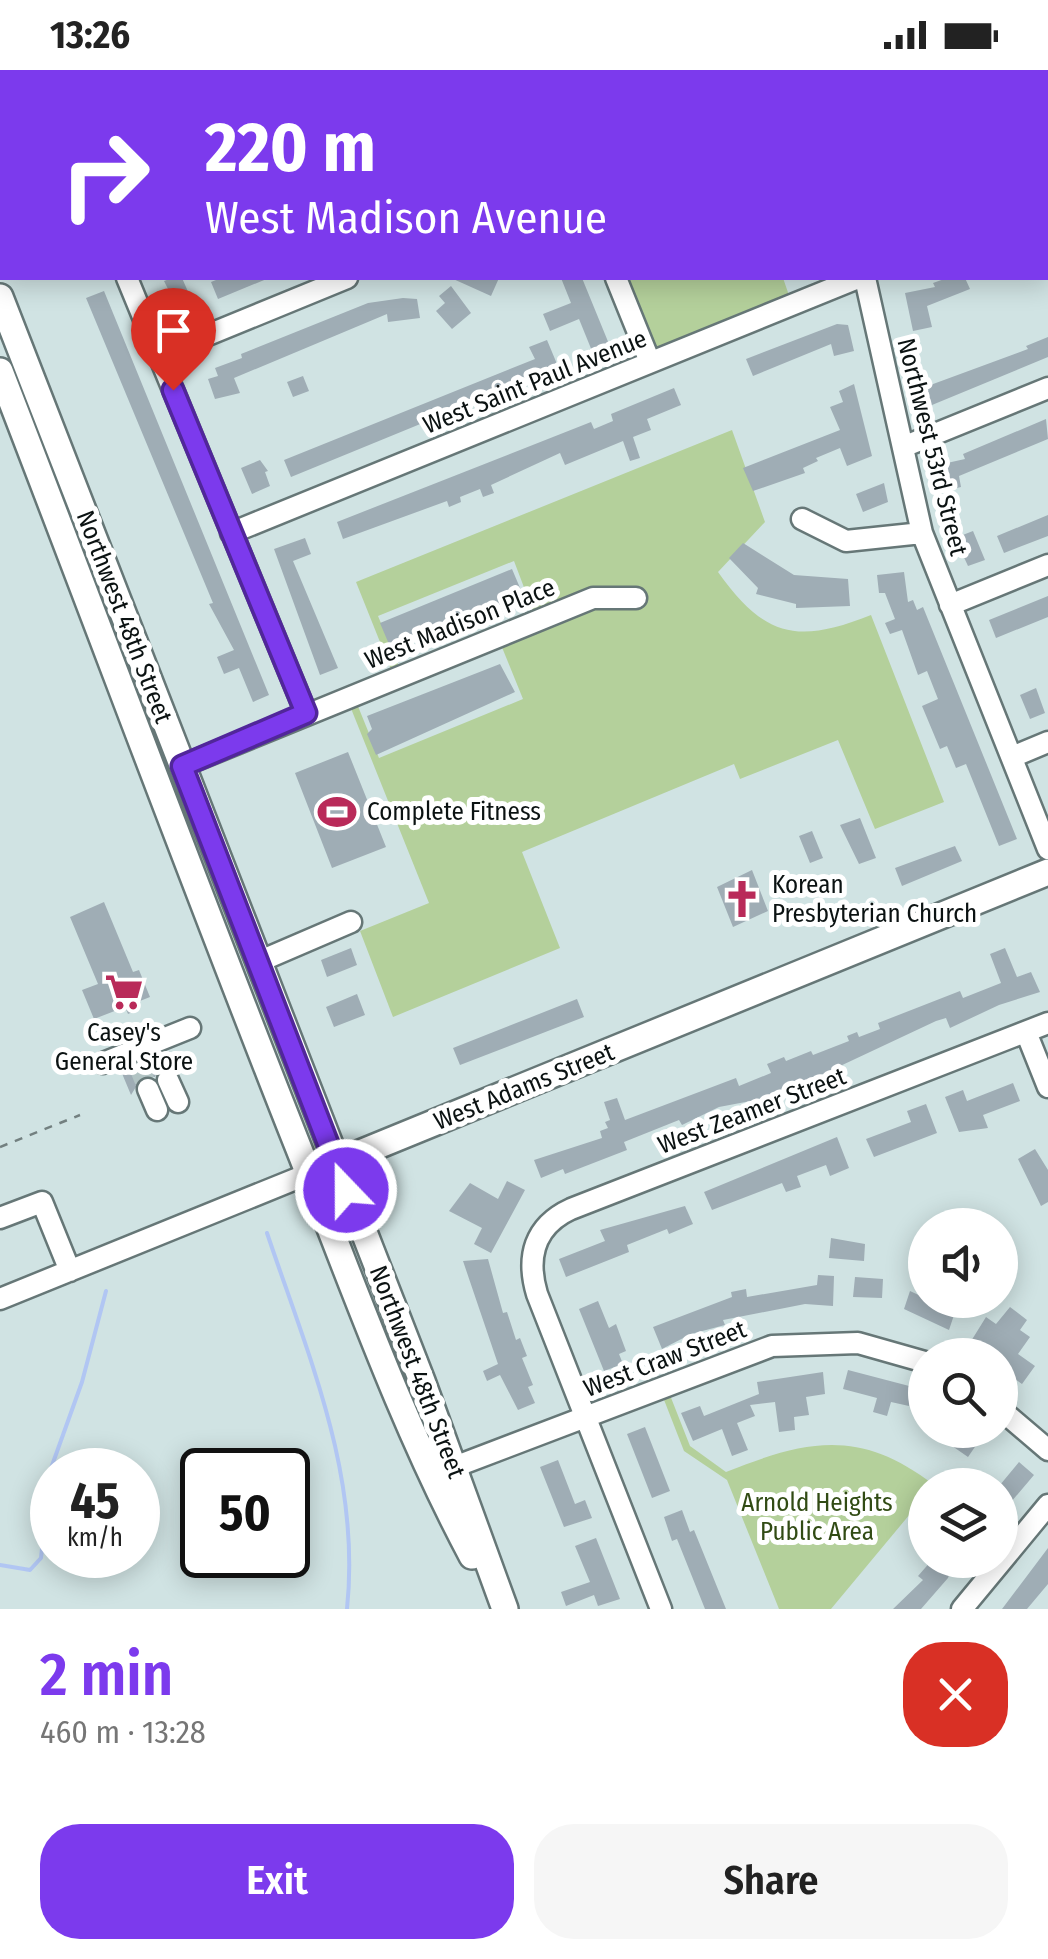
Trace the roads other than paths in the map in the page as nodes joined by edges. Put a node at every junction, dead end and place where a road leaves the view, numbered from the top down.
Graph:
1 (129, 280) edge
2 (342, 280) edge
3 (617, 280) edge
4 (857, 280) edge
5 (862, 280) edge
6 (0, 297) edge
7 (158, 354) junction
8 (650, 362) junction
9 (0, 371) edge
10 (1048, 388) edge
11 (903, 447) junction
12 (802, 519) dead end
13 (231, 533) junction
14 (922, 533) junction
15 (63, 535) junction
16 (1048, 564) edge
17 (636, 598) dead end
18 (950, 605) junction
19 (306, 713) junction
20 (1048, 742) edge
21 (1012, 756) junction
22 (182, 766) junction
23 (1048, 848) edge
24 (1048, 872) edge
25 (350, 922) dead end
26 (258, 962) junction
27 (1048, 1023) edge
28 (190, 1028) dead end
29 (1026, 1032) junction
30 (103, 1063) dead end
31 (168, 1080) tunnel mouth
32 (1048, 1087) edge
33 (148, 1089) tunnel mouth
34 (178, 1102) dead end
35 (157, 1110) dead end
36 (336, 1164) junction
37 (308, 1174) junction
38 (0, 1218) edge
39 (70, 1271) junction
40 (0, 1299) edge
41 (908, 1357) edge
42 (585, 1416) junction
43 (1018, 1424) edge
44 (1048, 1450) edge
45 (442, 1472) junction
46 (1048, 1504) edge
47 (503, 1609) edge
48 (661, 1609) edge
49 (962, 1609) edge

1 - 7 street
2 - 7 street
3 - 8 street
4 - 8 street, West Saint Paul Avenue
5 - 11 street, Northwest 53rd Street
6 - 22 main road, Northwest 48th Street
7 - 13 street
8 - 13 street, West Saint Paul Avenue
9 - 15 main road, Northwest 48th Street
10 - 11 street
11 - 14 street, Northwest 53rd Street
12 - 14 street
13 - 19 street
14 - 18 street, Northwest 53rd Street
15 - 22 main road
15 - 37 main road, Northwest 48th Street
16 - 18 street
17 - 19 street, West Madison Place
18 - 21 street, Northwest 53rd Street
19 - 22 street, West Madison Place
20 - 21 street
21 - 23 street, Northwest 53rd Street
22 - 26 main road, Northwest 48th Street
24 - 36 main road, West Adams Street
25 - 26 street
26 - 36 main road, Northwest 48th Street
27 - 29 street, West Zeamer Street
28 - 30 street
29 - 32 street
29 - 42 street, West Zeamer Street
31 - 34 street
33 - 35 street
36 - 37 main road, West Adams Street
36 - 45 main road, Northwest 48th Street
37 - 39 street, West Adams Street
37 - 45 main road, Northwest 48th Street
38 - 39 street
39 - 40 street, West Adams Street
41 - 42 street, West Craw Street
42 - 45 street, West Craw Street
42 - 48 street
43 - 44 street
45 - 47 main road, Northwest 48th Street
46 - 49 street

